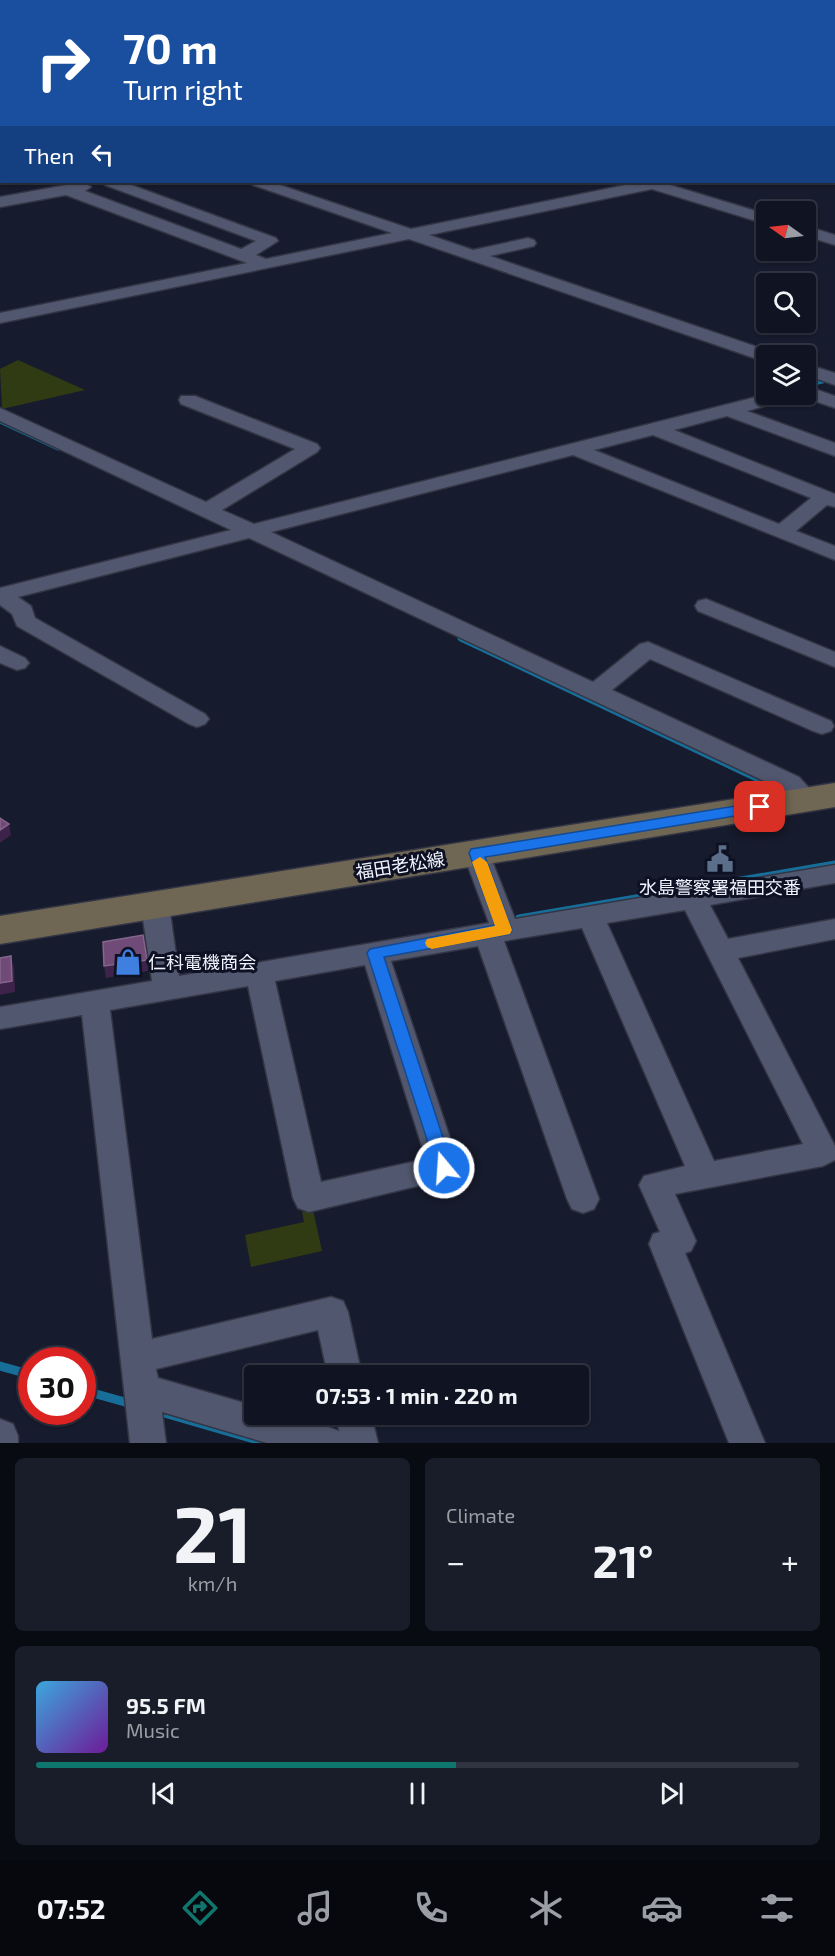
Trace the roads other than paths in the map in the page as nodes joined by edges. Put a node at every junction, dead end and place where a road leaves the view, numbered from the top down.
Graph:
1 (106, 183) edge
2 (115, 183) edge
3 (261, 183) edge
4 (654, 184) edge
5 (68, 190) junction
6 (0, 202) edge
7 (756, 216) edge
8 (410, 234) junction
9 (816, 234) edge
10 (835, 240) edge
11 (528, 243) dead end
12 (242, 255) junction
13 (473, 255) junction
14 (263, 263) junction
15 (0, 318) edge
16 (756, 353) edge
17 (816, 375) edge
18 (834, 385) edge
19 (816, 390) edge
20 (188, 400) dead end
21 (756, 403) edge
22 (727, 410) junction
23 (0, 414) edge
24 (653, 428) junction
25 (572, 448) junction
26 (835, 450) edge
27 (830, 499) edge
28 (207, 510) junction
29 (246, 528) junction
30 (782, 532) junction
31 (830, 549) edge
32 (0, 595) edge
33 (706, 606) dead end
34 (835, 660) edge
35 (596, 692) junction
36 (197, 719) dead end
37 (822, 726) dead end
38 (821, 797) edge
39 (476, 853) junction
40 (835, 874) edge
41 (693, 898) junction
42 (155, 905) junction
43 (590, 915) junction
44 (835, 929) edge
45 (0, 930) edge
46 (496, 931) junction
47 (720, 951) junction
48 (375, 953) junction
49 (259, 974) junction
50 (167, 990) junction
51 (95, 1003) junction
52 (0, 1018) edge
53 (705, 1175) junction
54 (583, 1199) dead end
55 (343, 1365) edge
56 (143, 1401) edge
57 (356, 1425) edge
58 (0, 1436) edge
59 (0, 1443) edge
60 (326, 1443) edge
61 (360, 1443) edge
62 (747, 1443) edge

1 - 5 street
2 - 12 street
3 - 8 street
4 - 7 street
4 - 8 street
5 - 6 street
5 - 12 street
8 - 13 street
8 - 14 street
9 - 10 street
11 - 13 street
12 - 14 street
13 - 16 street
14 - 15 street
17 - 18 street
18 - 19 street
20 - 28 street
21 - 22 street
22 - 24 street
22 - 26 street
23 - 28 street
24 - 25 street
24 - 27 street
25 - 29 street
25 - 30 street
27 - 30 street
28 - 29 street
29 - 32 street
29 - 35 street
30 - 31 street
32 - 36 street
33 - 34 street
35 - 37 street
35 - 38 street
38 - 39 main road, 福田老松線
39 - 42 main road, 福田老松線
39 - 46 street
40 - 41 street
41 - 43 street
41 - 47 street
42 - 45 main road, 福田老松線
42 - 50 street
43 - 46 street
43 - 53 street
44 - 47 street
46 - 48 street
46 - 54 street
47 - 53 street
48 - 49 street
48 - 49 street
49 - 50 street
50 - 51 street
51 - 52 street
51 - 56 street
53 - 62 street
55 - 56 street
56 - 60 street
57 - 61 street
58 - 59 street

